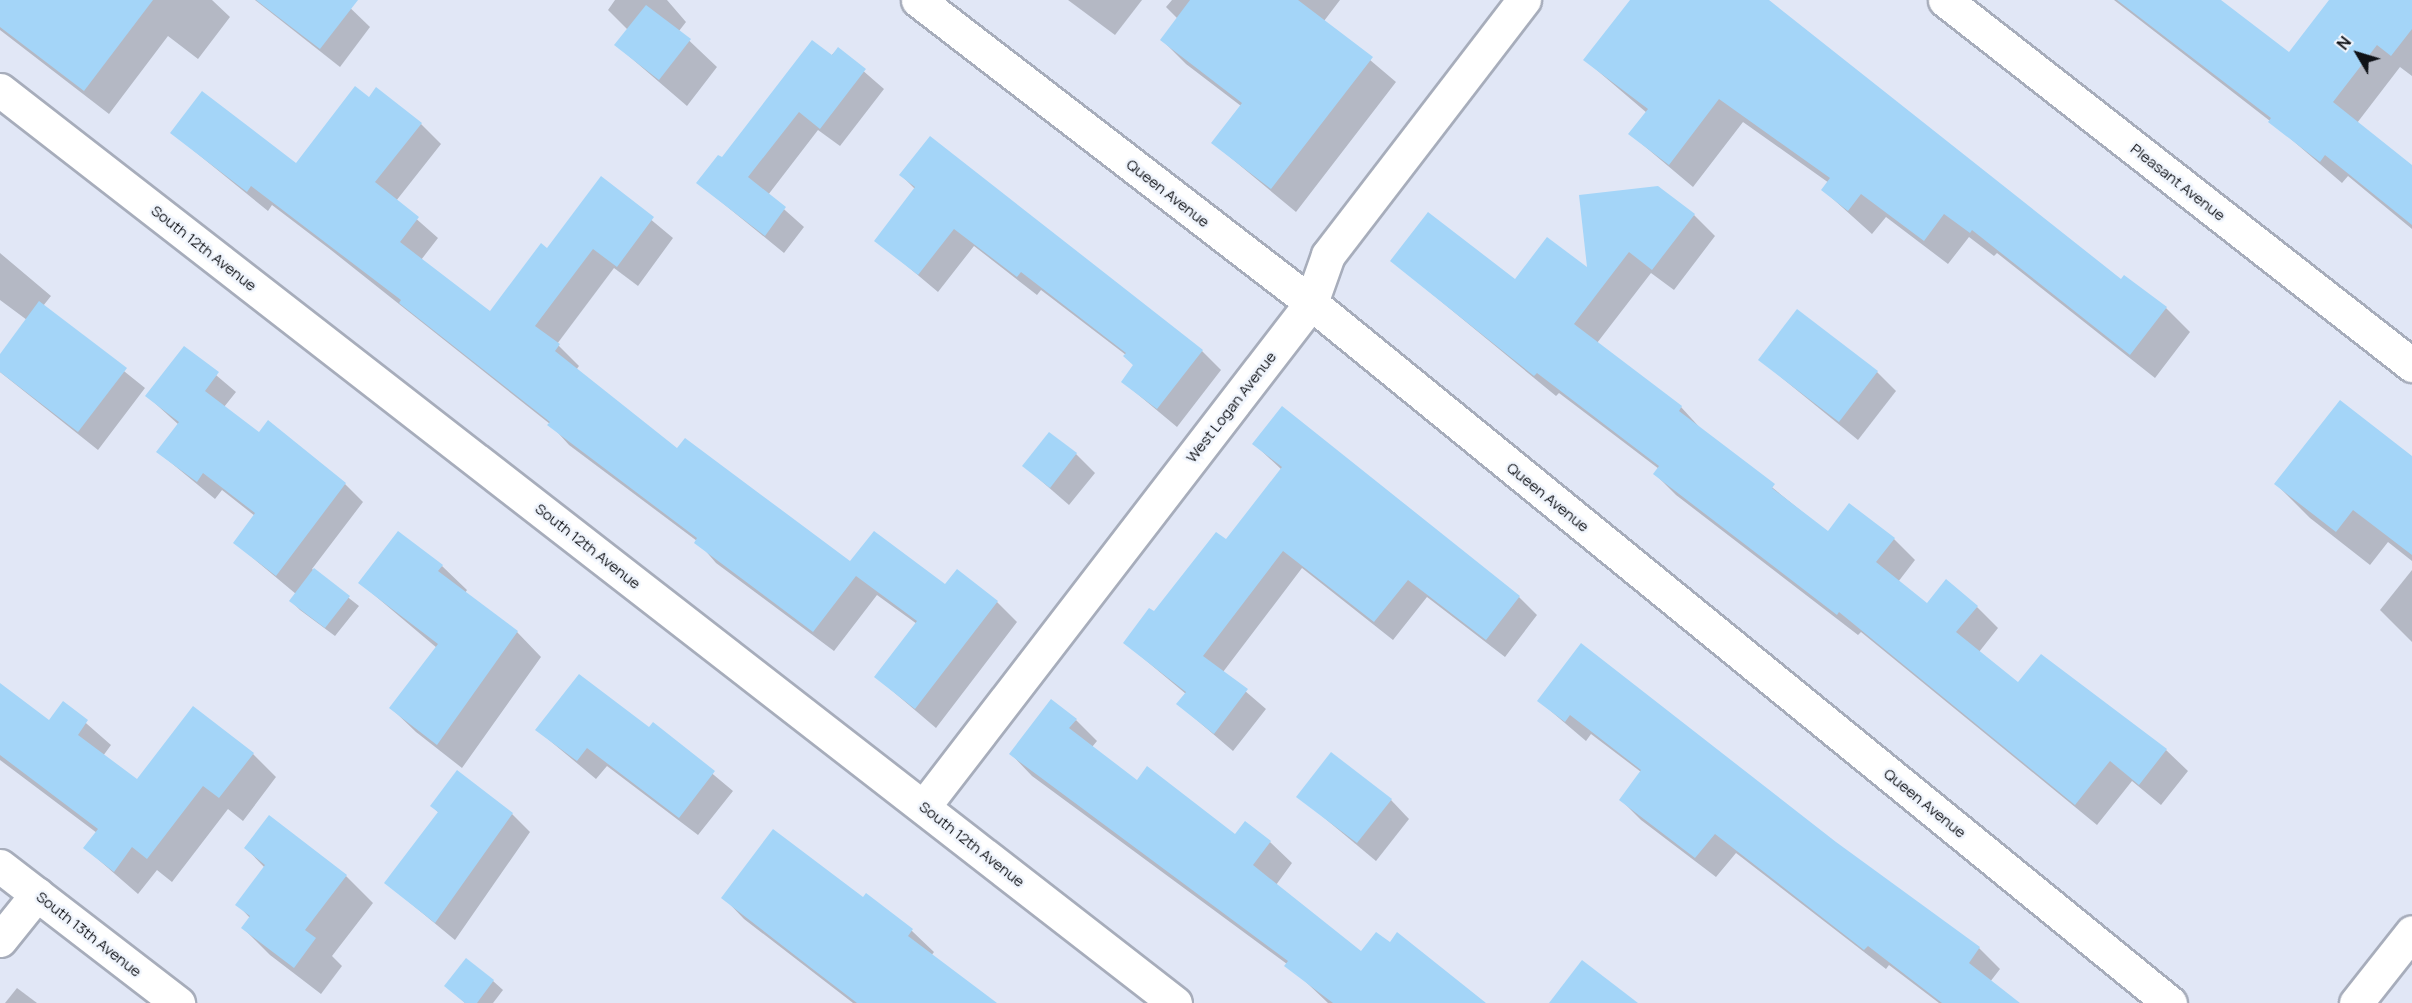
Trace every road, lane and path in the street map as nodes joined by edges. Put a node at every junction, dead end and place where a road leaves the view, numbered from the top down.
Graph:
1 (918, 0) edge
2 (1524, 0) edge
3 (1945, 0) edge
4 (0, 90) edge
5 (1311, 303) junction
6 (2412, 365) edge
7 (924, 806) junction
8 (0, 866) edge
9 (37, 894) junction
10 (2412, 932) edge
11 (0, 940) edge
12 (178, 1003) edge
13 (1175, 1003) edge
14 (2170, 1003) edge
15 (2356, 1003) edge

1 - 5 street, Queen Avenue
2 - 5 street, West Logan Avenue
3 - 6 street, Pleasant Avenue
4 - 7 street, South 12th Avenue
5 - 7 street, West Logan Avenue
5 - 14 street, Queen Avenue
7 - 13 street, South 12th Avenue
8 - 9 street, South 13th Avenue
9 - 11 street
9 - 12 street, South 13th Avenue
10 - 15 street

